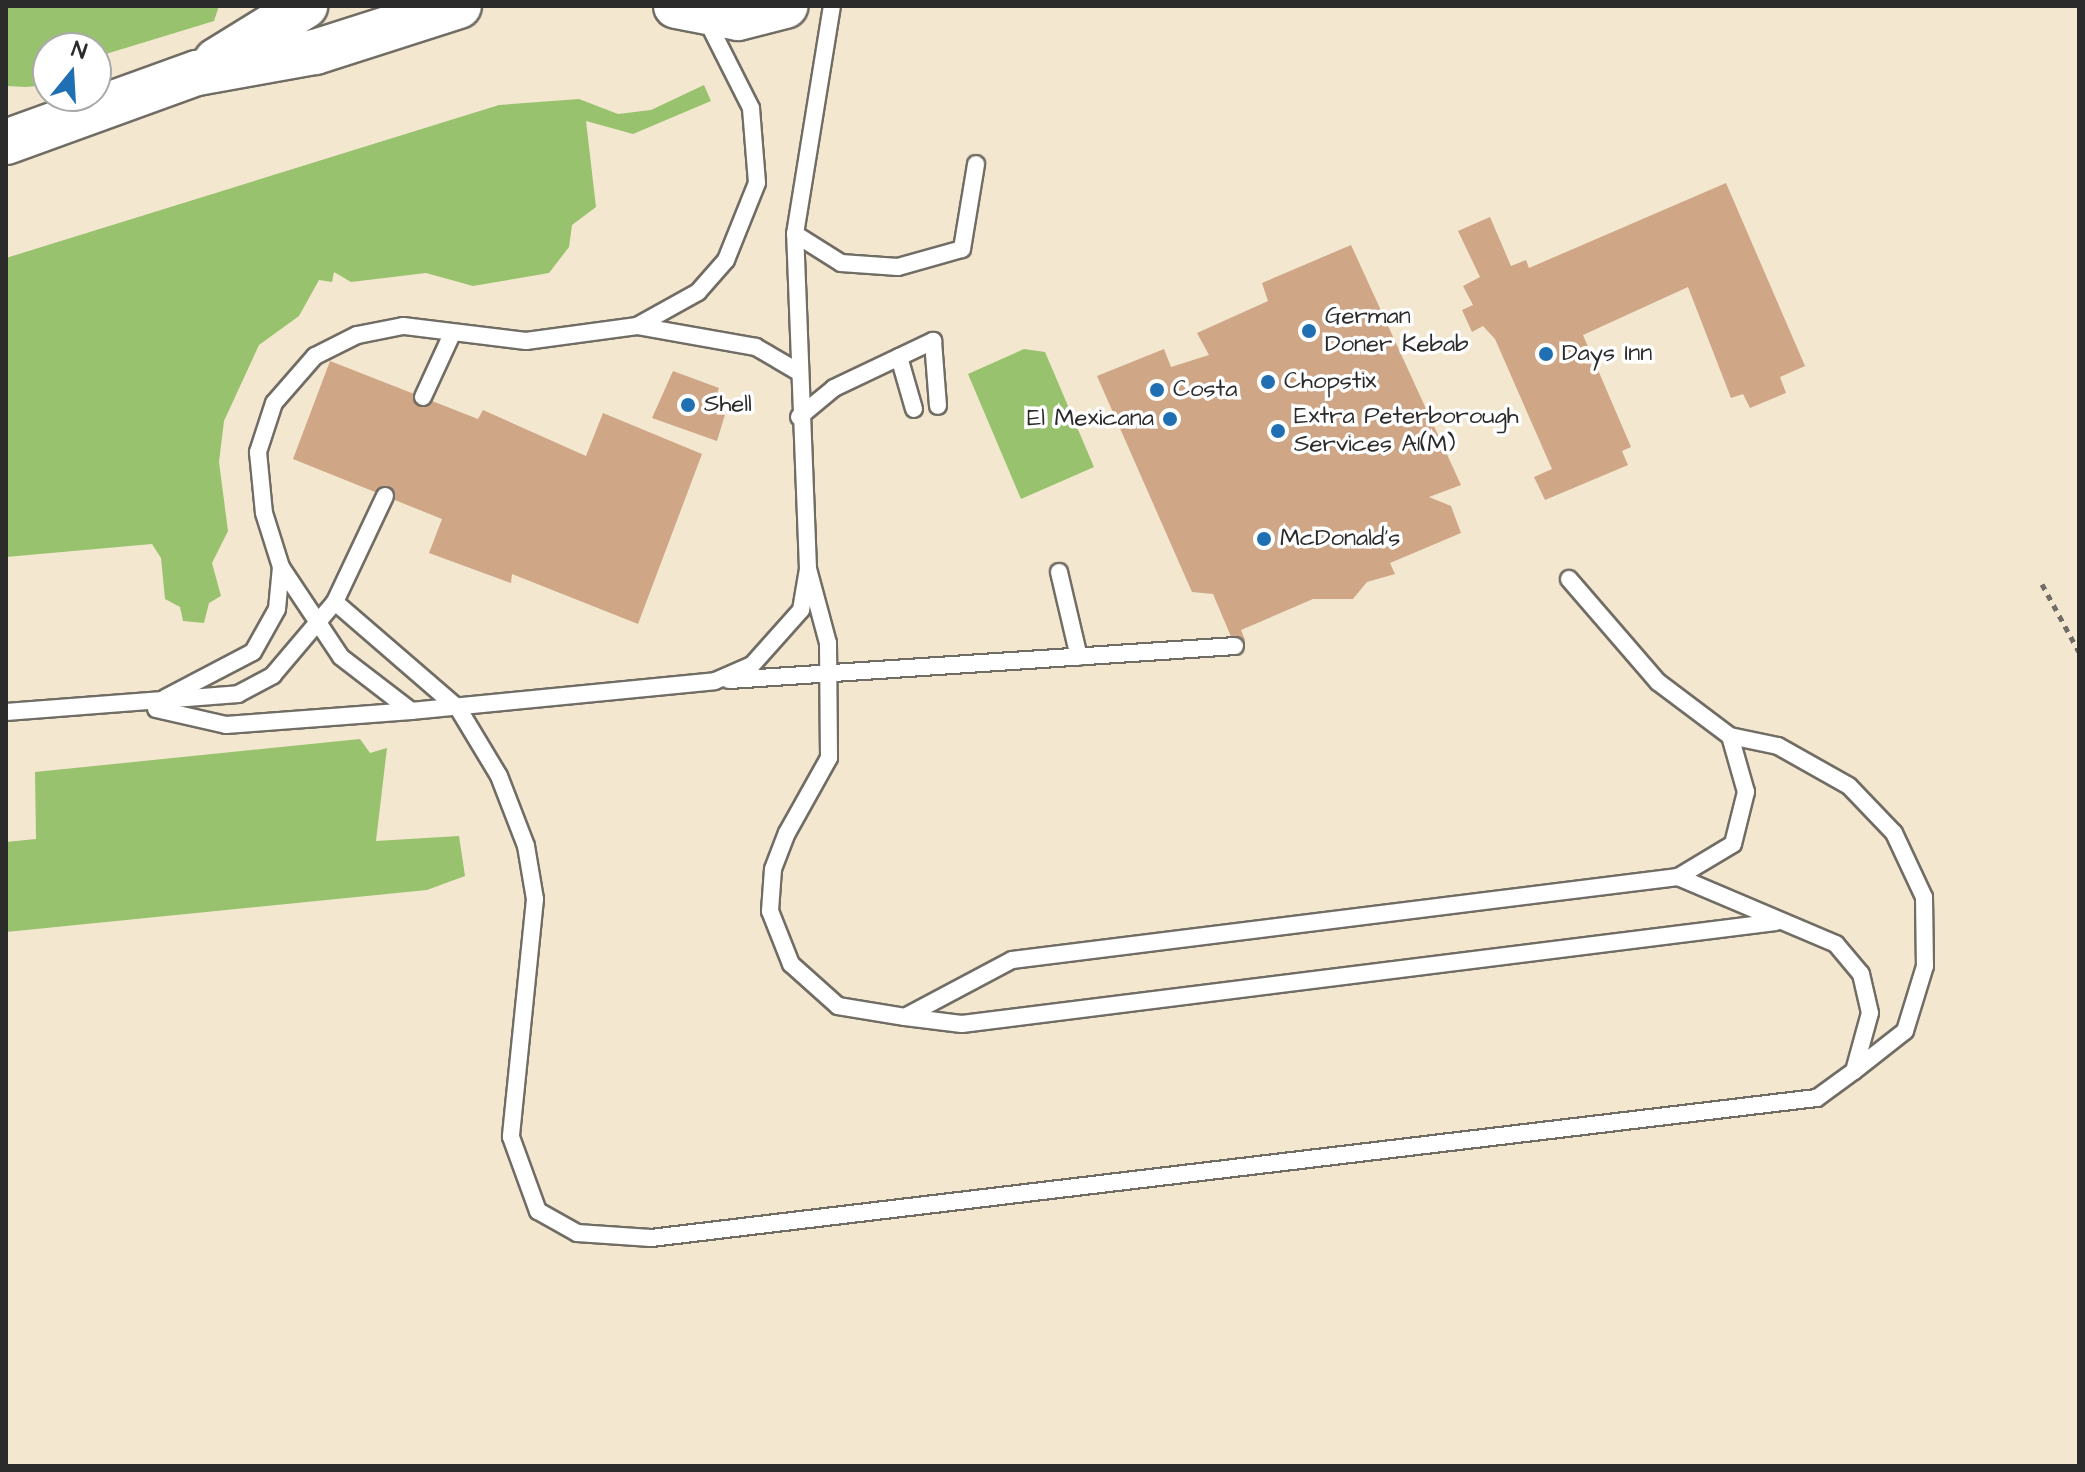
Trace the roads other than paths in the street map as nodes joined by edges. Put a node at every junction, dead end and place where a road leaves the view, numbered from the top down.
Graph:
1 (305, 6) edge
2 (459, 6) edge
3 (785, 6) edge
4 (832, 6) edge
5 (690, 11) edge
6 (197, 73) junction
7 (6, 142) edge
8 (976, 164) dead end
9 (795, 234) junction
10 (637, 326) junction
11 (452, 334) junction
12 (899, 357) junction
13 (797, 371) junction
14 (423, 397) dead end
15 (938, 406) dead end
16 (914, 409) dead end
17 (799, 417) junction
18 (385, 496) dead end
19 (281, 567) junction
20 (808, 569) junction
21 (1059, 572) dead end
22 (1569, 579) dead end
23 (335, 602) junction
24 (320, 621) junction
25 (1235, 646) dead end
26 (1079, 657) junction
27 (828, 674) junction
28 (715, 681) junction
29 (145, 706) junction
30 (458, 708) junction
31 (411, 711) junction
32 (6, 712) edge
33 (1730, 736) junction
34 (1678, 877) junction
35 (1778, 921) junction
36 (905, 1017) junction
37 (1854, 1071) junction

1 - 6 highway
2 - 6 highway
3 - 5 highway
4 - 9 lane
5 - 10 lane
6 - 7 highway
8 - 9 lane
9 - 13 lane
10 - 11 lane
10 - 13 lane
11 - 14 lane
11 - 19 lane
12 - 15 lane
12 - 16 lane
12 - 17 lane
13 - 17 lane
17 - 20 lane
18 - 23 lane
19 - 24 lane
19 - 29 lane
20 - 27 lane
20 - 28 lane
21 - 26 lane
22 - 33 lane
23 - 24 lane
23 - 30 lane
24 - 29 lane
24 - 31 lane
25 - 26 lane
26 - 27 lane
27 - 28 lane
27 - 36 lane
28 - 30 lane
29 - 31 lane
29 - 32 lane
30 - 31 lane
30 - 37 lane
33 - 34 lane
33 - 37 lane
34 - 35 lane
34 - 36 lane
35 - 36 lane
35 - 37 lane

